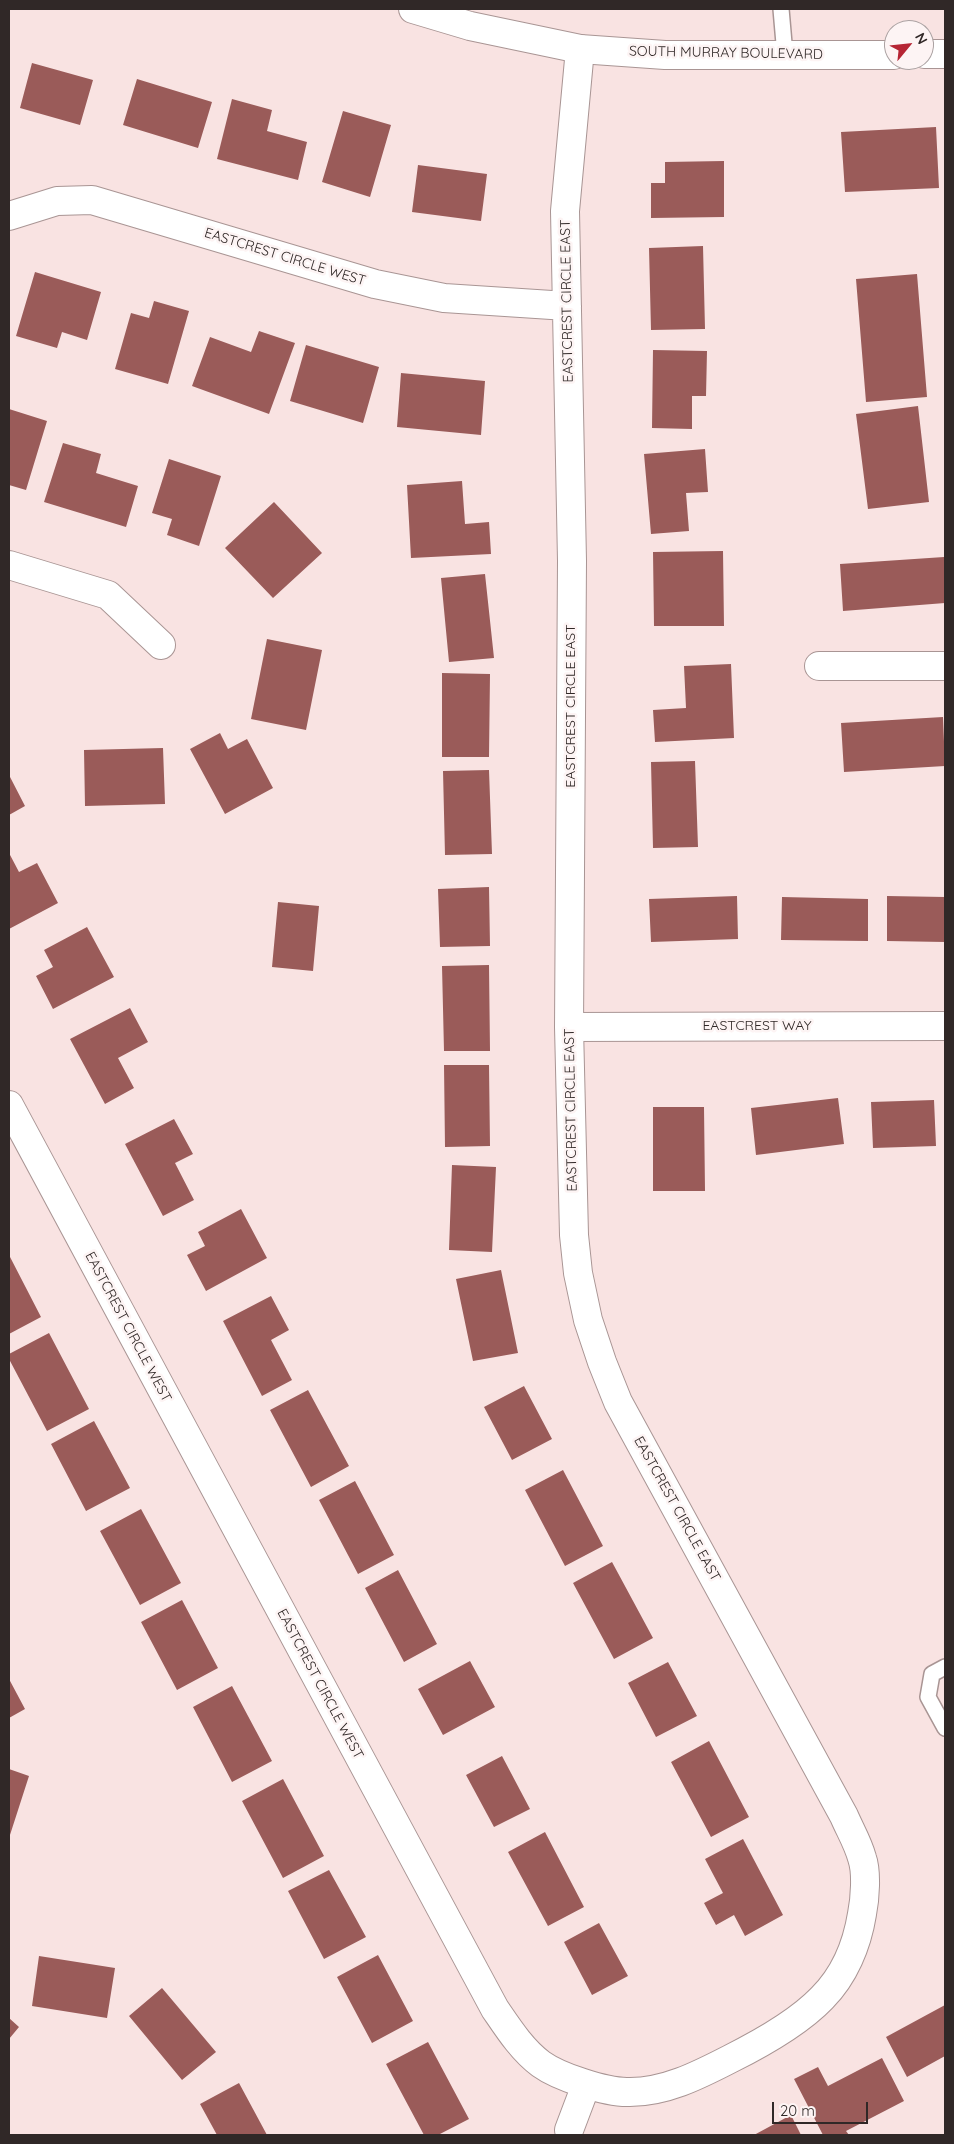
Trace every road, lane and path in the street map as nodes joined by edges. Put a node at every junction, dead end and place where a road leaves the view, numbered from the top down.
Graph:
1 (412, 9) edge
2 (781, 9) edge
3 (580, 49) junction
4 (785, 55) junction
5 (884, 55) edge
6 (9, 216) edge
7 (567, 306) junction
8 (9, 565) edge
9 (161, 644) dead end
10 (819, 666) dead end
11 (945, 666) edge
12 (945, 1026) edge
13 (569, 1027) junction
14 (9, 1105) edge
15 (945, 1667) edge
16 (945, 1728) edge
17 (743, 2052) joint
18 (586, 2084) junction
19 (569, 2130) dead end

1 - 3 street, SOUTH MURRAY BOULEVARD
2 - 4 lane
3 - 4 street, SOUTH MURRAY BOULEVARD
3 - 7 street, EASTCREST CIRCLE EAST
4 - 5 street, SOUTH MURRAY BOULEVARD
6 - 7 street, EASTCREST CIRCLE WEST
7 - 13 street, EASTCREST CIRCLE EAST
8 - 9 street
10 - 11 street
12 - 13 street, EASTCREST WAY
13 - 17 street, EASTCREST CIRCLE EAST
14 - 18 street, EASTCREST CIRCLE WEST
15 - 16 lane
17 - 18 street, EASTCREST CIRCLE WEST
18 - 19 street

